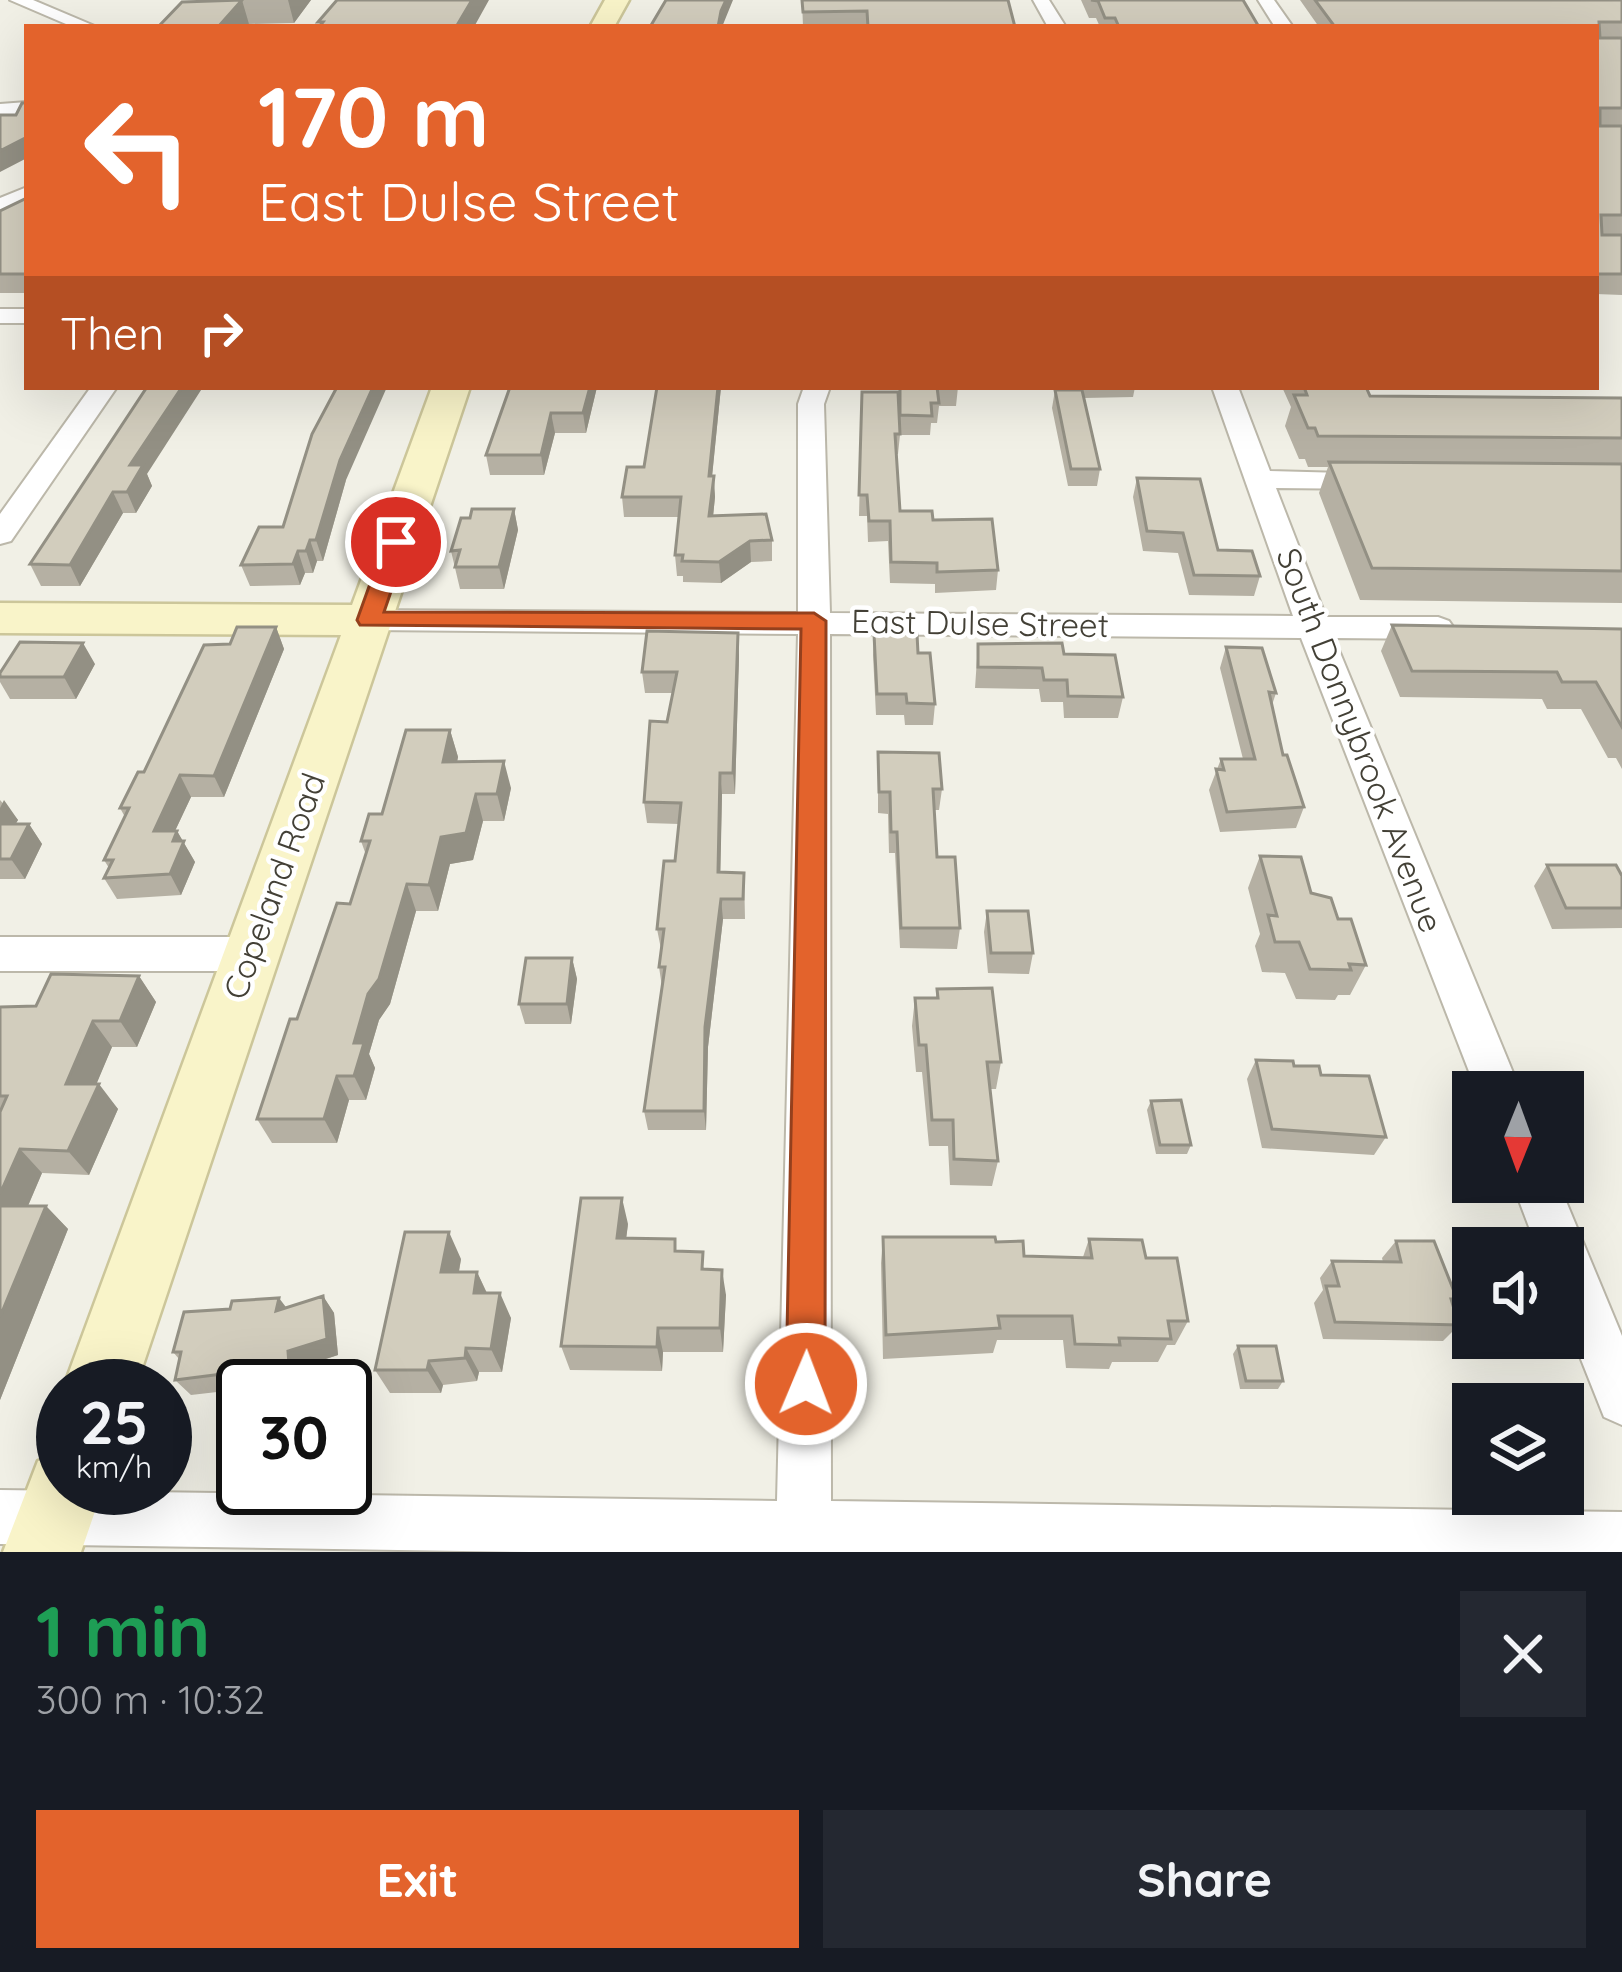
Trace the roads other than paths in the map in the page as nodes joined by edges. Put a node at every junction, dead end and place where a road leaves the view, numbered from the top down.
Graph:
1 (30, 1) edge
2 (81, 24) edge
3 (102, 390) edge
4 (450, 390) edge
5 (816, 390) edge
6 (1226, 390) edge
7 (1261, 479) junction
8 (1396, 480) edge
9 (0, 535) edge
10 (0, 617) edge
11 (369, 620) junction
12 (814, 621) junction
13 (1312, 626) junction
14 (1479, 628) edge
15 (0, 953) edge
16 (248, 954) junction
17 (1491, 1071) edge
18 (1584, 1305) edge
19 (109, 1359) edge
20 (1622, 1399) edge
21 (40, 1519) edge
22 (804, 1527) junction
23 (1622, 1540) edge

1 - 2 street
3 - 9 street
4 - 11 street, Copeland Road
5 - 12 street
6 - 7 street, South Donnybrook Avenue
7 - 8 street
7 - 13 street, South Donnybrook Avenue
10 - 11 street, East Dulse Street
11 - 12 street, East Dulse Street
11 - 16 street, Copeland Road
12 - 13 street, East Dulse Street
12 - 22 street
13 - 14 street, East Dulse Street
13 - 17 street, South Donnybrook Avenue
15 - 16 street
16 - 19 street, Copeland Road
18 - 20 street
21 - 22 street
22 - 23 street

